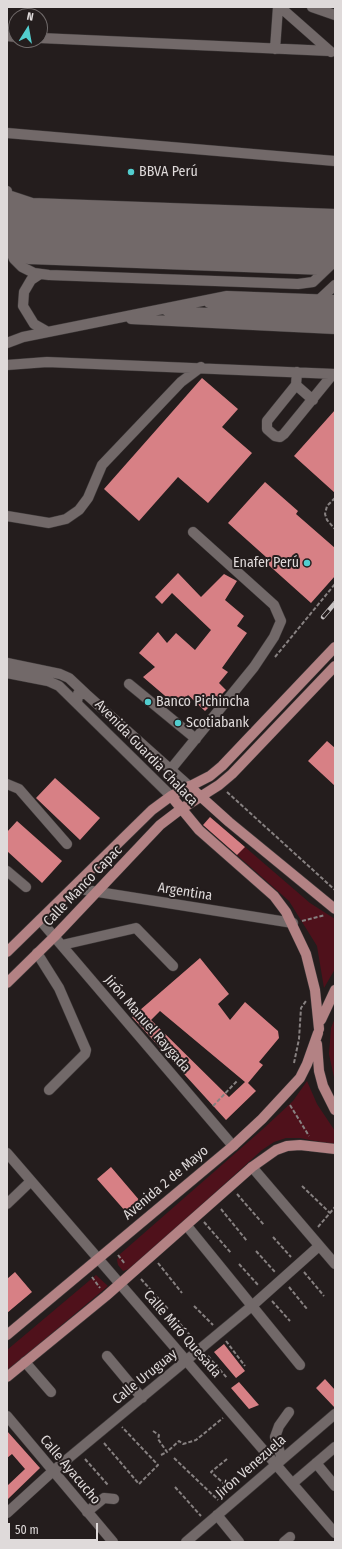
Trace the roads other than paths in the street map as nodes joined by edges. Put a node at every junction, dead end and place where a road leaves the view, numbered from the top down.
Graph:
1 (279, 7) edge
2 (312, 7) edge
3 (335, 15) edge
4 (48, 38) edge
5 (275, 49) junction
6 (333, 53) edge
7 (7, 133) edge
8 (335, 161) edge
9 (335, 214) edge
10 (8, 221) edge
11 (335, 224) edge
12 (335, 233) edge
13 (335, 240) edge
14 (335, 247) edge
15 (335, 259) edge
16 (325, 270) junction
17 (40, 274) junction
18 (334, 288) edge
19 (320, 299) junction
20 (335, 300) edge
21 (194, 302) junction
22 (335, 309) edge
23 (152, 311) junction
24 (116, 318) junction
25 (335, 319) edge
26 (335, 329) edge
27 (48, 332) junction
28 (7, 343) edge
29 (7, 364) edge
30 (201, 367) junction
31 (297, 372) junction
32 (334, 374) edge
33 (296, 385) junction
34 (312, 400) junction
35 (7, 516) edge
36 (193, 532) dead end
37 (335, 647) edge
38 (7, 663) edge
39 (335, 666) edge
40 (7, 673) edge
41 (129, 684) dead end
42 (86, 694) junction
43 (77, 703) junction
44 (196, 739) junction
45 (137, 740) junction
46 (126, 751) junction
47 (171, 769) junction
48 (7, 784) edge
49 (189, 786) junction
50 (170, 796) junction
51 (201, 797) junction
52 (181, 809) junction
53 (67, 844) dead end
54 (7, 871) edge
55 (26, 887) dead end
56 (73, 888) junction
57 (96, 892) junction
58 (332, 911) edge
59 (40, 920) junction
60 (293, 923) junction
61 (54, 937) junction
62 (62, 945) junction
63 (7, 952) edge
64 (37, 953) junction
65 (173, 966) dead end
66 (7, 983) edge
67 (335, 990) edge
68 (318, 1031) junction
69 (49, 1090) dead end
70 (335, 1110) edge
71 (233, 1146) junction
72 (335, 1150) edge
73 (7, 1153) edge
74 (252, 1167) junction
75 (31, 1181) junction
76 (7, 1204) edge
77 (187, 1226) junction
78 (319, 1246) junction
79 (98, 1257) junction
80 (335, 1264) edge
81 (120, 1283) junction
82 (253, 1305) junction
83 (7, 1335) edge
84 (107, 1356) dead end
85 (186, 1361) junction
86 (25, 1362) junction
87 (300, 1365) dead end
88 (7, 1377) edge
89 (50, 1392) dead end
90 (142, 1398) junction
91 (289, 1412) dead end
92 (335, 1414) edge
93 (7, 1416) edge
94 (335, 1447) edge
95 (279, 1461) junction
96 (316, 1463) junction
97 (53, 1471) junction
98 (293, 1483) junction
99 (335, 1486) edge
100 (114, 1499) dead end
101 (221, 1511) junction
102 (87, 1512) junction
103 (7, 1513) edge
104 (333, 1527) edge
105 (113, 1542) edge
106 (186, 1542) edge
107 (239, 1542) edge

1 - 5 street
1 - 6 street
2 - 3 street
4 - 5 street
5 - 6 street
7 - 8 street
9 - 10 street
10 - 11 street
10 - 12 street
10 - 13 street
10 - 14 street
10 - 15 street
10 - 16 street
10 - 17 street
15 - 16 street
16 - 17 street
17 - 27 street
18 - 19 street
19 - 20 street
19 - 21 street
21 - 22 street
21 - 23 street
23 - 24 street
23 - 25 street
24 - 26 street
24 - 27 street
27 - 28 street
29 - 30 street
30 - 31 street
30 - 35 street
31 - 32 street
31 - 33 street
32 - 34 street
33 - 34 street
33 - 34 street
36 - 44 street
37 - 49 main road, Calle Manco Capac
38 - 42 street
39 - 51 main road, Calle Manco Capac
40 - 43 street
41 - 44 street
42 - 43 street, Avenida Guardia Chalaca
42 - 45 street, Avenida Guardia Chalaca
43 - 46 street, Avenida Guardia Chalaca
44 - 47 street
45 - 46 street
45 - 47 street, Avenida Guardia Chalaca
46 - 50 street, Avenida Guardia Chalaca
47 - 49 street, Avenida Guardia Chalaca
48 - 53 street
49 - 50 main road, Calle Manco Capac
49 - 51 main road, Avenida Guardia Chalaca
50 - 52 main road, Avenida Guardia Chalaca
50 - 56 main road, Calle Manco Capac
51 - 52 main road, Calle Manco Capac
51 - 58 main road, Avenida Guardia Chalaca
52 - 57 main road, Calle Manco Capac
52 - 60 main road, Avenida Guardia Chalaca
54 - 55 street
56 - 57 street, Argentina
56 - 59 main road, Calle Manco Capac
57 - 60 street, Argentina
57 - 61 main road, Calle Manco Capac
59 - 61 street, Jirón Manuel Raygada
59 - 63 main road, Calle Manco Capac
60 - 68 main road, Avenida Guardia Chalaca
61 - 62 street, Jirón Manuel Raygada
61 - 64 main road, Calle Manco Capac
62 - 65 street
62 - 71 street, Jirón Manuel Raygada
64 - 66 main road, Calle Manco Capac
64 - 69 street
67 - 68 main road
68 - 70 main road
68 - 71 main road, Avenida 2 de Mayo
71 - 79 main road, Avenida 2 de Mayo
72 - 74 main road
73 - 75 street, Calle Miró Quesada
74 - 77 main road
74 - 78 street
75 - 76 street
75 - 79 street, Calle Miró Quesada
77 - 81 main road
77 - 82 street
78 - 80 street
78 - 82 street, Calle Uruguay
79 - 81 street, Calle Miró Quesada
79 - 83 main road, Avenida 2 de Mayo
81 - 85 street, Calle Miró Quesada
81 - 86 main road
82 - 85 street, Calle Uruguay
82 - 87 street
84 - 90 street
85 - 90 street, Calle Uruguay
85 - 95 street, Calle Miró Quesada
86 - 88 main road
86 - 89 street
90 - 97 street, Calle Uruguay
91 - 95 street
92 - 95 street, Jirón Venezuela
93 - 97 street, Calle Ayacucho
94 - 96 street
95 - 98 street, Calle Miró Quesada
95 - 101 street, Jirón Venezuela
96 - 98 street
96 - 99 street
97 - 102 street, Calle Ayacucho
97 - 103 street, Calle Uruguay
98 - 104 street, Calle Miró Quesada
100 - 102 street
101 - 106 street, Jirón Venezuela
101 - 107 street
102 - 105 street, Calle Ayacucho

